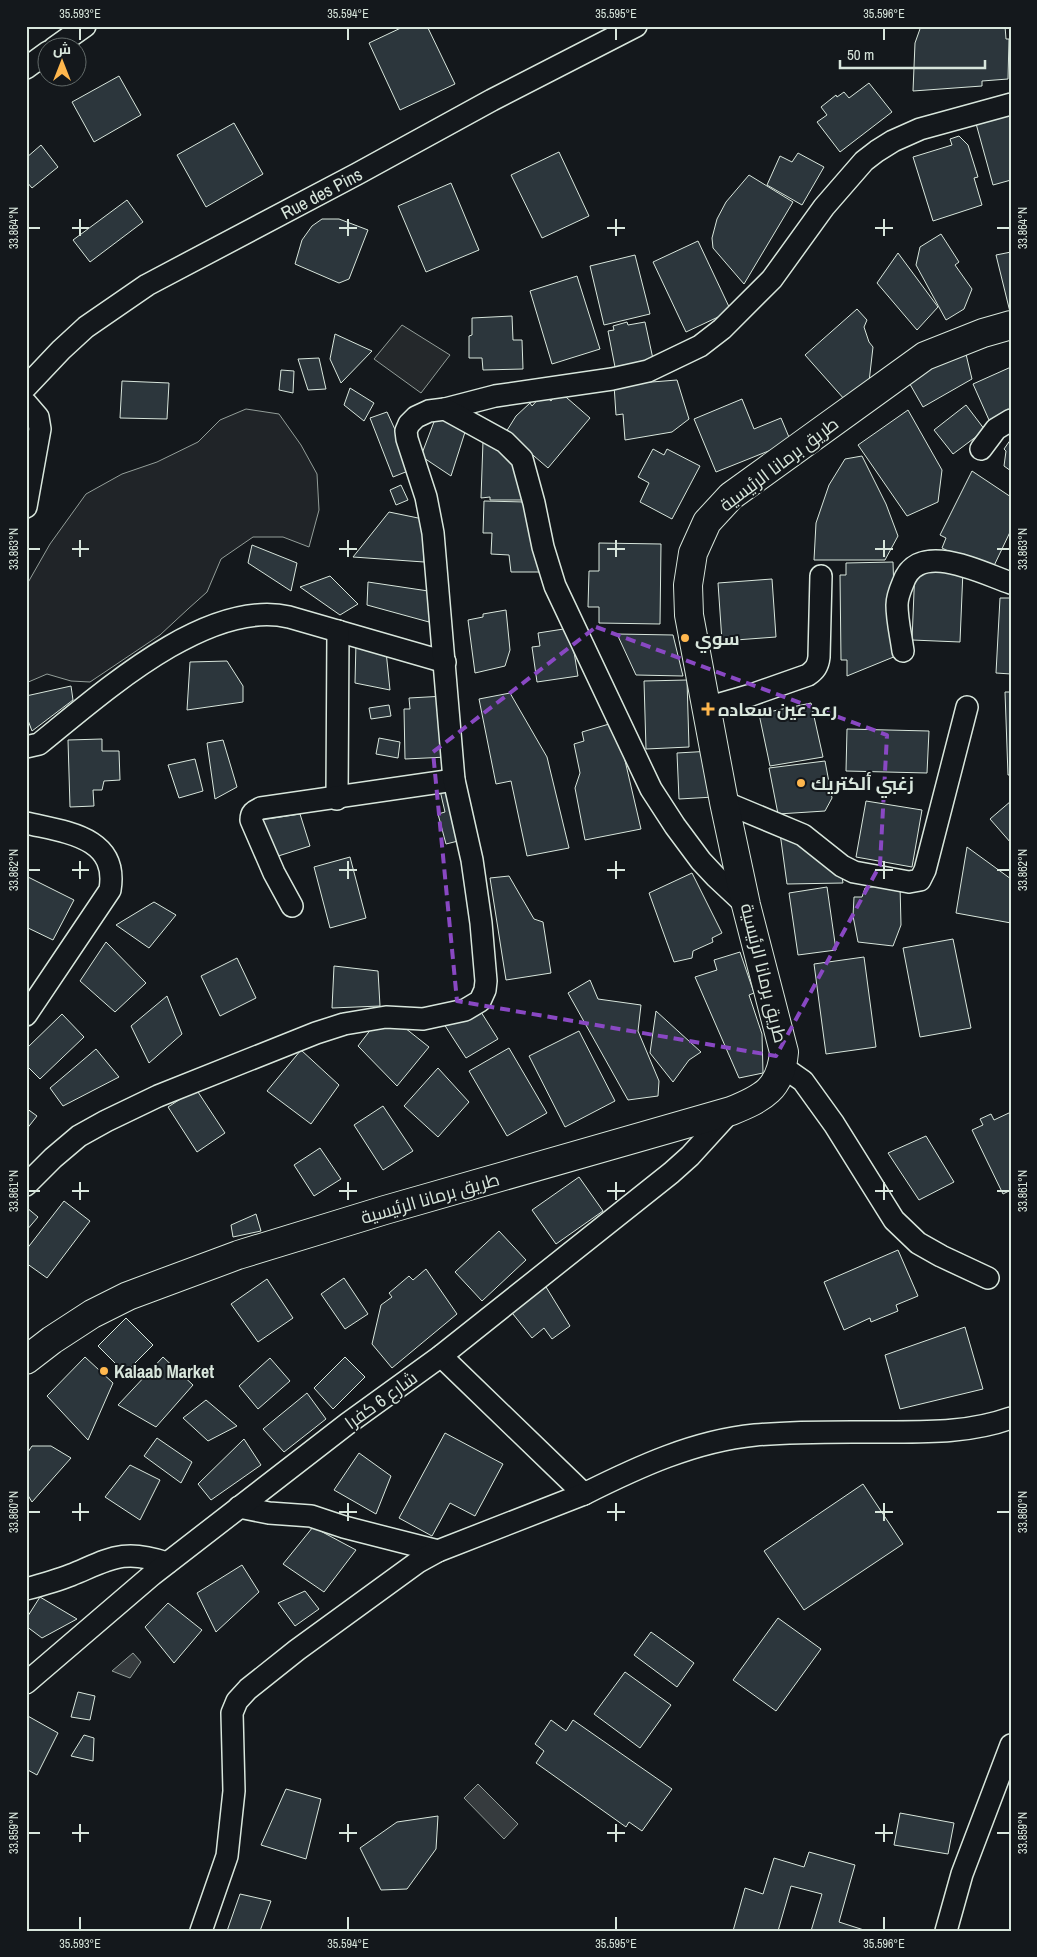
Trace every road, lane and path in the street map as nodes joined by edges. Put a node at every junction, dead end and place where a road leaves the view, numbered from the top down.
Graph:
1 (85, 26) edge
2 (636, 26) edge
3 (68, 38) edge
4 (38, 59) edge
5 (26, 68) edge
6 (1011, 104) edge
7 (1011, 325) edge
8 (26, 387) edge
9 (26, 403) edge
10 (444, 409) junction
11 (1011, 420) edge
12 (981, 449) dead end
13 (26, 507) edge
14 (821, 576) dead end
15 (1011, 583) edge
16 (338, 631) junction
17 (903, 651) dead end
18 (445, 662) junction
19 (967, 707) dead end
20 (706, 708) junction
21 (26, 747) edge
22 (454, 780) junction
23 (337, 798) junction
24 (724, 802) junction
25 (26, 823) edge
26 (746, 905) junction
27 (292, 906) dead end
28 (26, 1015) edge
29 (782, 1067) junction
30 (731, 1111) junction
31 (26, 1185) edge
32 (988, 1278) dead end
33 (441, 1356) junction
34 (26, 1360) edge
35 (1011, 1418) edge
36 (584, 1494) junction
37 (238, 1507) junction
38 (438, 1551) junction
39 (167, 1563) junction
40 (26, 1589) edge
41 (26, 1684) edge
42 (1011, 1745) edge
43 (201, 1931) edge
44 (946, 1931) edge

1 - 3 street
2 - 8 street, Rue des Pins
4 - 5 street
6 - 10 street
7 - 20 main road, طريق برمانا الرئيسية
9 - 13 street
10 - 18 street
10 - 26 street
11 - 12 street
14 - 20 street
15 - 17 street
16 - 18 street
16 - 21 street
16 - 23 street
18 - 22 street
19 - 24 street
20 - 24 main road, طريق برمانا الرئيسية
22 - 23 street
22 - 31 street
23 - 27 street
24 - 26 main road, طريق برمانا الرئيسية
25 - 28 street
26 - 29 main road, طريق برمانا الرئيسية
29 - 30 main road, طريق برمانا الرئيسية
29 - 32 street
30 - 33 street, شارع 6 كفرا
30 - 34 main road, طريق برمانا الرئيسية
33 - 36 street
33 - 37 street, شارع 6 كفرا
35 - 36 street
36 - 38 street
37 - 38 street
37 - 39 street, شارع 6 كفرا
38 - 43 street
39 - 40 street
39 - 41 street, شارع 6 كفرا
42 - 44 street

